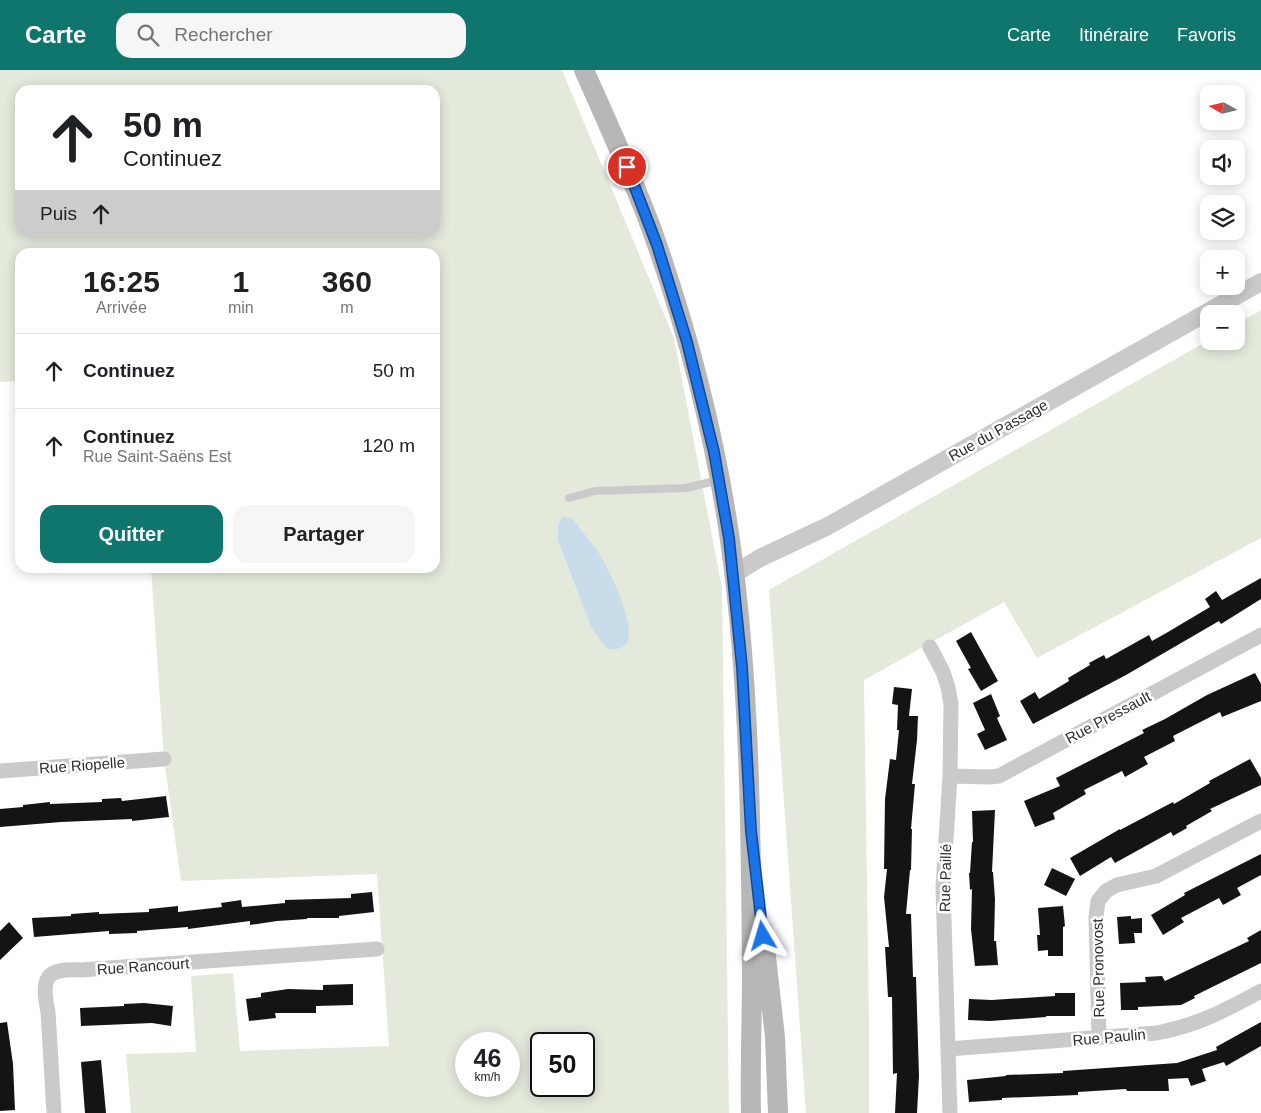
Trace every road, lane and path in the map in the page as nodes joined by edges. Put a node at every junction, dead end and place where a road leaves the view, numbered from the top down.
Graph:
1 (584, 70) edge
2 (1261, 282) edge
3 (719, 480) junction
4 (569, 498) dead end
5 (734, 574) junction
6 (1261, 635) edge
7 (930, 647) dead end
8 (164, 759) dead end
9 (0, 771) edge
10 (950, 776) junction
11 (1261, 821) edge
12 (751, 831) junction
13 (377, 949) dead end
14 (1261, 991) edge
15 (1099, 1038) junction
16 (948, 1049) junction
17 (54, 1113) edge
18 (750, 1113) edge
19 (778, 1113) edge
20 (950, 1113) edge

1 - 3 main road
2 - 5 street, Rue du Passage
3 - 4 lane
3 - 5 main road
5 - 12 main road
6 - 10 street, Rue Pressault
7 - 10 street, Rue Paillé
8 - 9 street, Rue Riopelle
10 - 16 street, Rue Paillé
11 - 15 street, Rue Pronovost
12 - 18 main road
12 - 19 main road
13 - 17 street, Rue Rancourt
14 - 15 street, Rue Paulin
15 - 16 street, Rue Paulin
16 - 20 street, Rue Paillé

